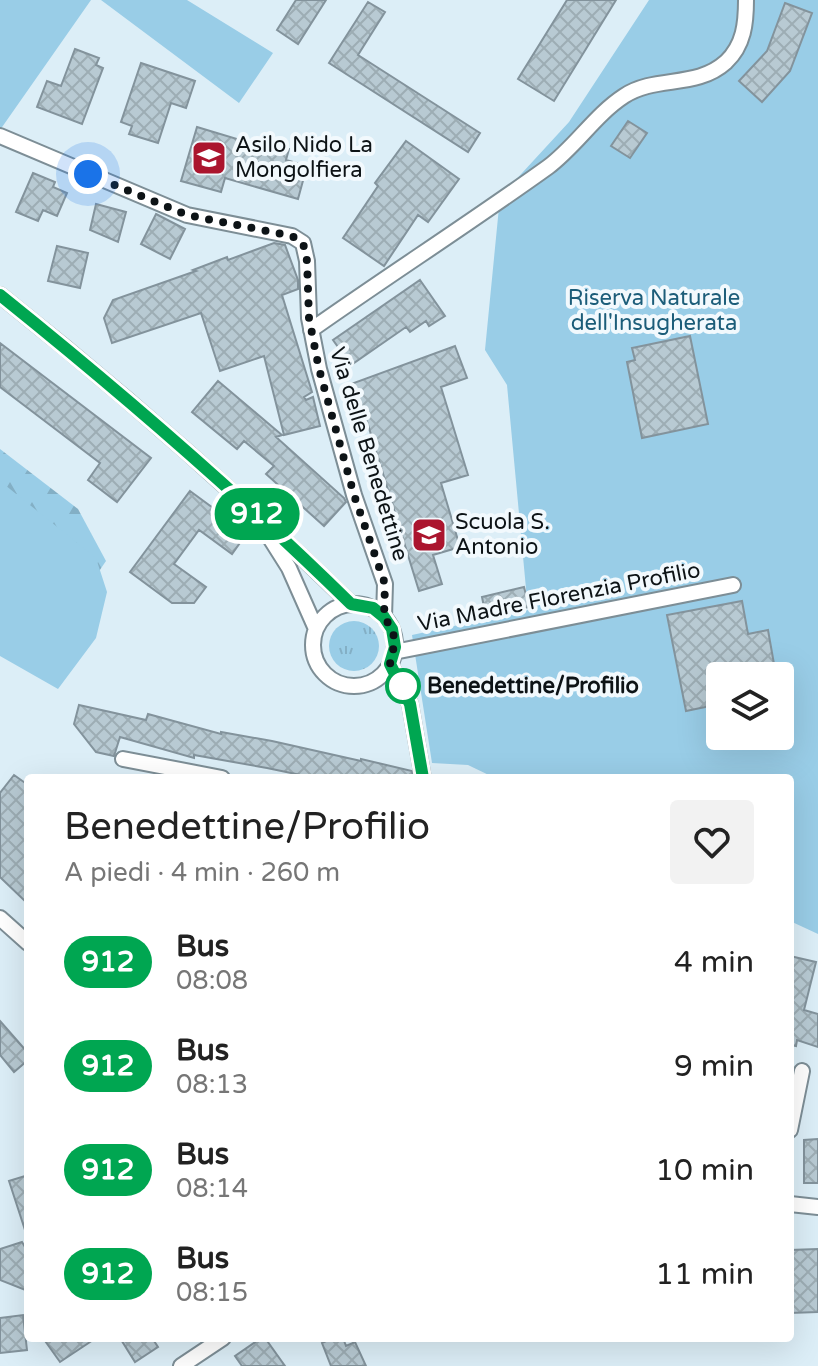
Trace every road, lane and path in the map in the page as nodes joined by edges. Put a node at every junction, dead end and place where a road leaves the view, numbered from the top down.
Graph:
1 (746, 0) edge
2 (0, 136) edge
3 (0, 295) edge
4 (311, 330) junction
5 (253, 510) junction
6 (733, 585) dead end
7 (351, 604) junction
8 (384, 617) junction
9 (316, 629) junction
10 (392, 658) junction
11 (123, 759) dead end
12 (201, 774) edge
13 (422, 774) edge
14 (0, 918) edge
15 (24, 939) edge
16 (802, 1071) dead end
17 (794, 1110) edge
18 (794, 1204) edge
19 (818, 1207) edge
20 (217, 1342) edge
21 (181, 1366) edge

1 - 4 street
2 - 4 street, Via delle Benedettine
3 - 5 street
4 - 8 street, Via delle Benedettine
5 - 7 street
5 - 9 street
6 - 10 street, Via Madre Florenzia Profilio
7 - 8 street
7 - 9 street
8 - 10 street
9 - 10 street
10 - 13 street
11 - 12 street
14 - 15 street
16 - 17 street
18 - 19 street
20 - 21 street

